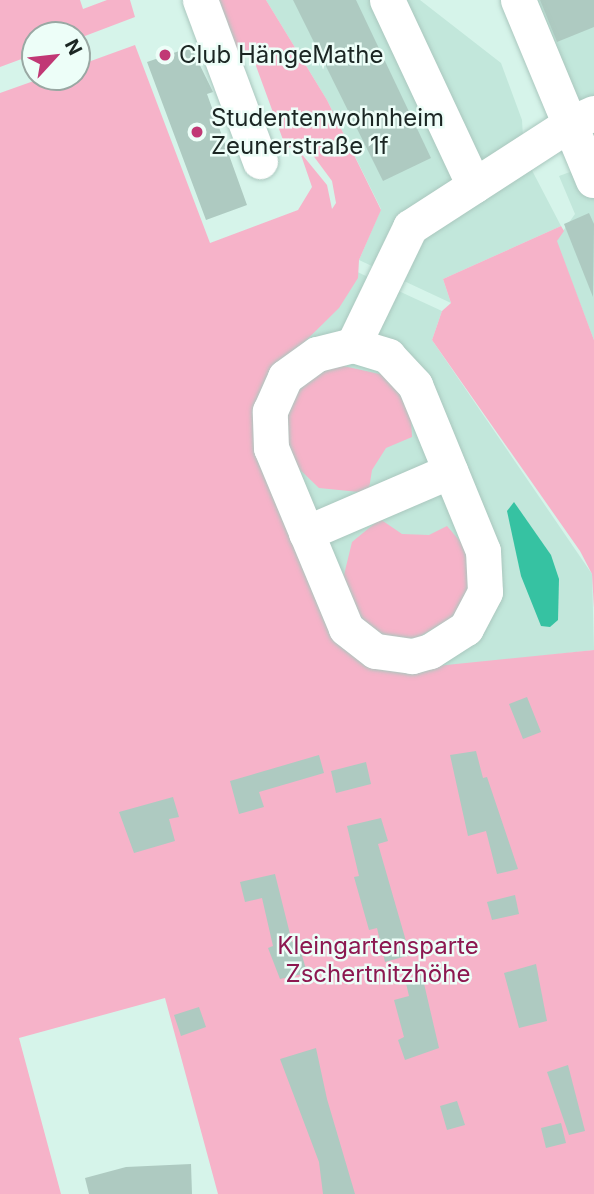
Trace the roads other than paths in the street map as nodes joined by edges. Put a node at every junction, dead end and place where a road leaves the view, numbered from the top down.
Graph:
1 (200, 0) edge
2 (387, 0) edge
3 (518, 0) edge
4 (582, 119) edge
5 (260, 160) dead end
6 (593, 180) edge
7 (474, 186) junction
8 (353, 345) junction
9 (450, 471) junction
10 (306, 533) junction

1 - 5 lane
2 - 7 lane
3 - 4 lane
4 - 6 lane
4 - 7 lane
7 - 8 lane
8 - 9 lane
8 - 10 lane
9 - 10 lane
9 - 10 lane

